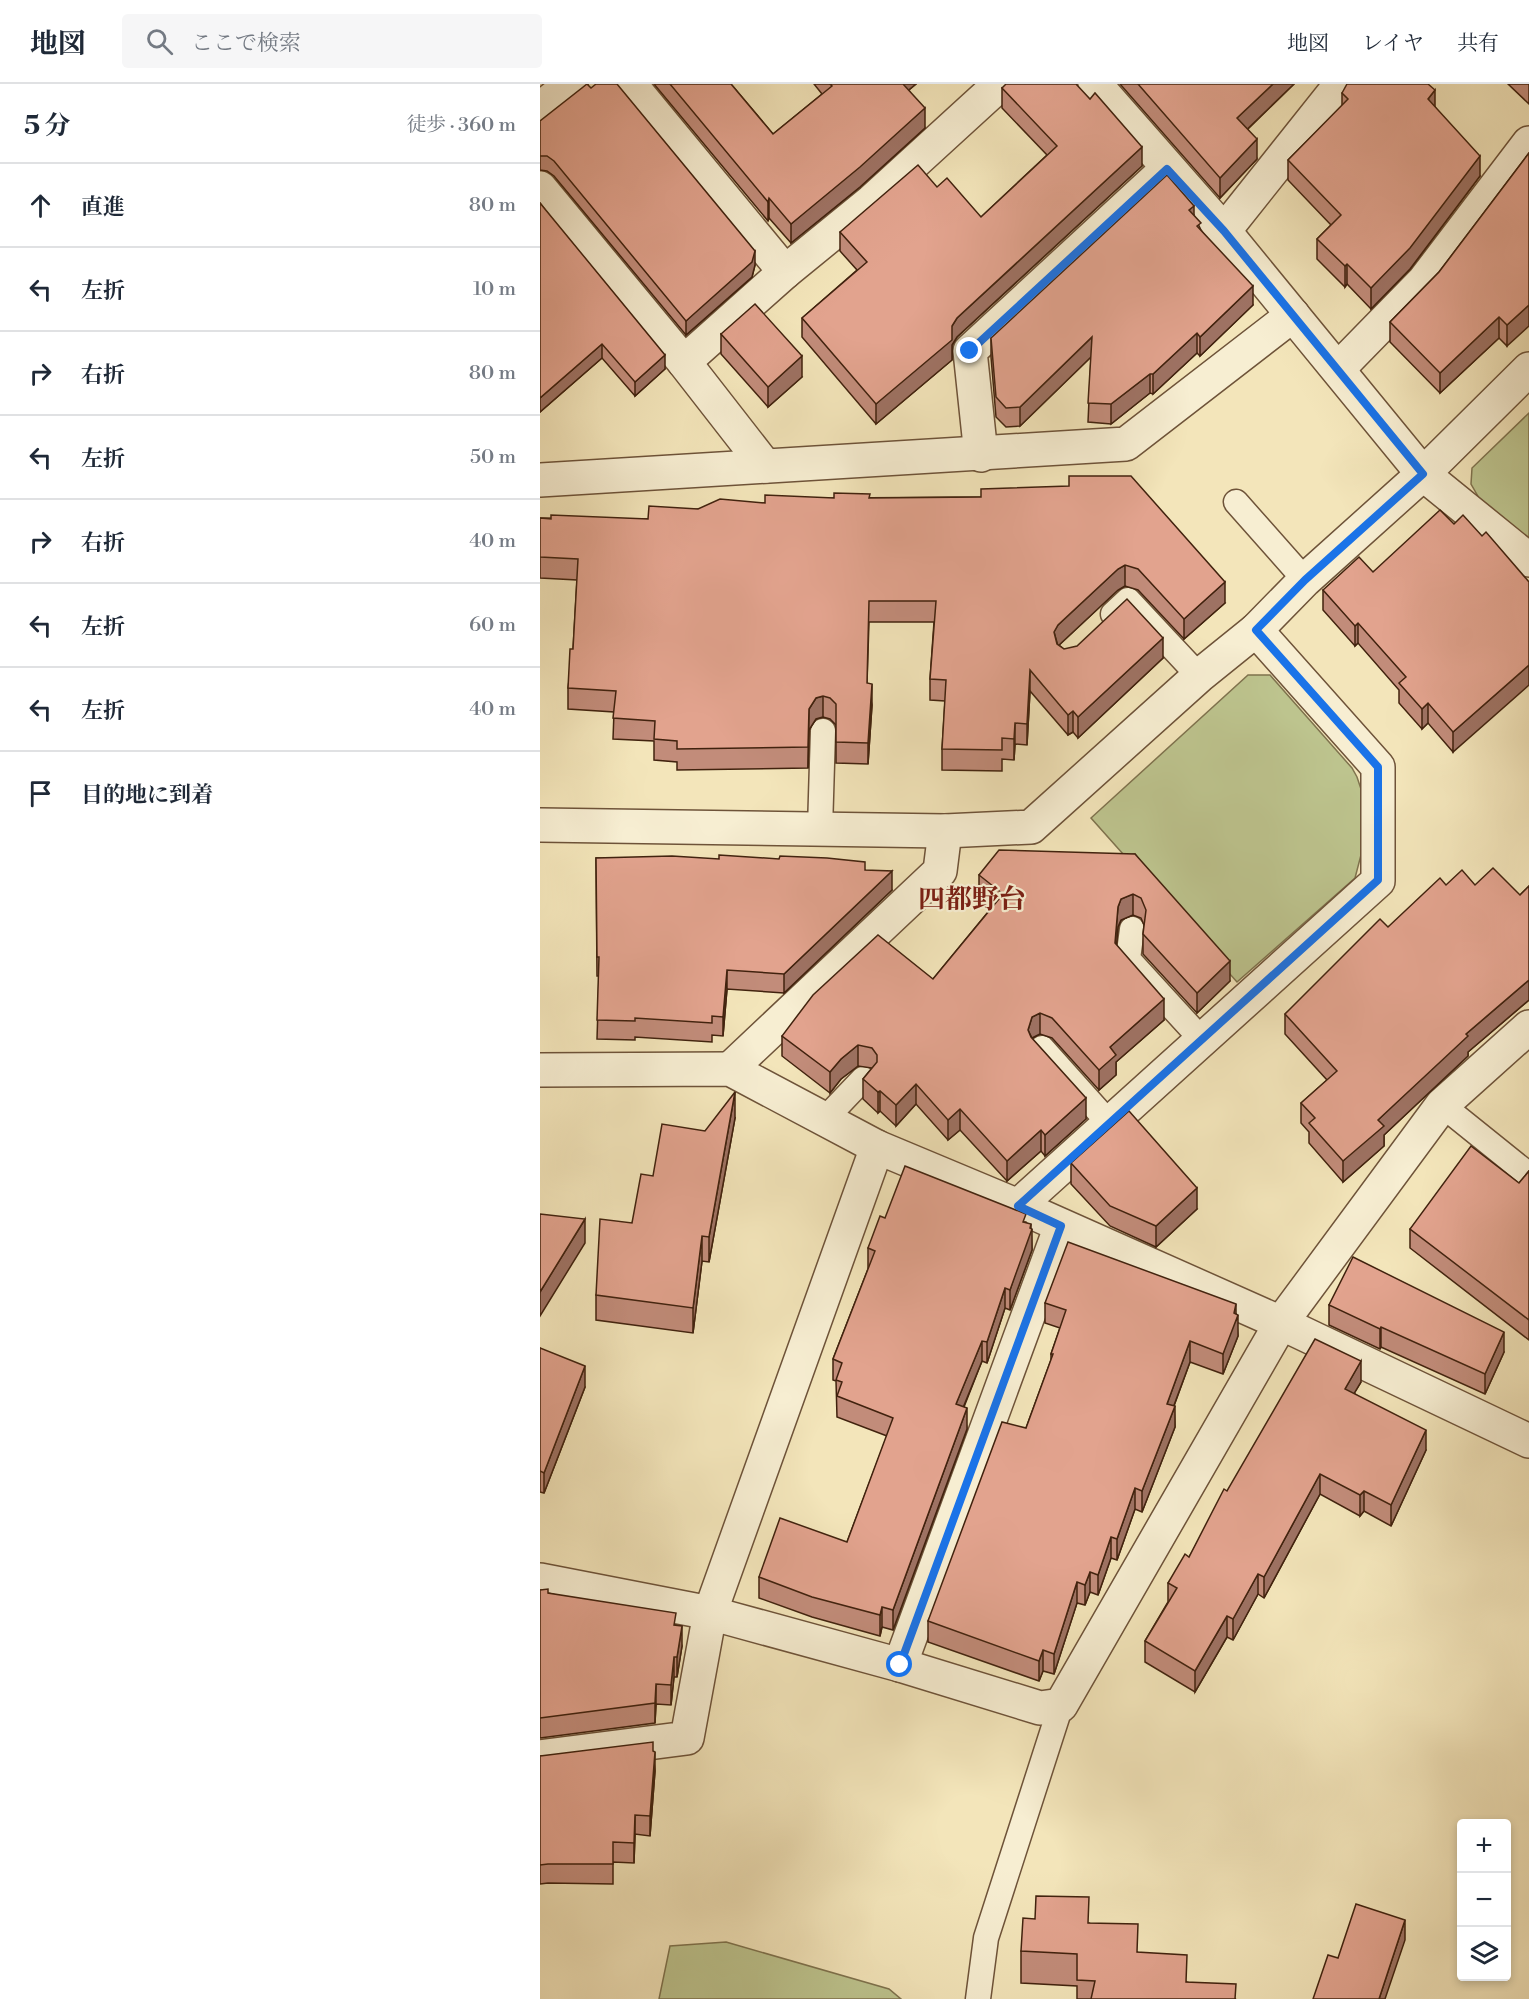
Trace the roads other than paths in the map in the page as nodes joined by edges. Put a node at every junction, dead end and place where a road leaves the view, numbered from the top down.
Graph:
1 (571, 84) edge
2 (630, 84) edge
3 (1000, 84) edge
4 (1095, 84) edge
5 (1341, 84) edge
6 (540, 110) edge
7 (1529, 143) edge
8 (1167, 169) junction
9 (540, 188) edge
10 (1224, 231) junction
11 (784, 272) junction
12 (1293, 315) junction
13 (684, 362) junction
14 (1338, 369) junction
15 (1529, 369) edge
16 (981, 455) junction
17 (765, 466) junction
18 (1423, 474) junction
19 (540, 480) edge
20 (1236, 502) dead end
21 (1529, 560) edge
22 (1305, 580) junction
23 (1256, 630) junction
24 (1094, 632) edge
25 (1199, 676) junction
26 (823, 731) dead end
27 (540, 825) edge
28 (820, 829) junction
29 (945, 831) junction
30 (1132, 929) dead end
31 (1529, 1027) edge
32 (1202, 1040) junction
33 (1042, 1048) edge
34 (540, 1070) edge
35 (730, 1070) junction
36 (863, 1079) edge
37 (1442, 1105) junction
38 (824, 1120) junction
39 (1110, 1123) junction
40 (877, 1147) junction
41 (1529, 1175) edge
42 (1018, 1206) junction
43 (1061, 1226) junction
44 (1281, 1323) junction
45 (1529, 1441) edge
46 (540, 1580) edge
47 (710, 1613) junction
48 (900, 1665) junction
49 (1061, 1705) junction
50 (540, 1757) edge
51 (978, 1999) edge

1 - 6 street
2 - 11 street
3 - 11 street
4 - 8 street
5 - 10 street
7 - 14 street
8 - 10 street
8 - 16 street
9 - 13 street
10 - 12 street
11 - 13 street
12 - 14 street
12 - 16 street
13 - 17 street
14 - 18 street
15 - 18 street
16 - 17 street
17 - 19 street
18 - 21 street
18 - 22 street
20 - 22 lane
22 - 23 street
23 - 25 street
23 - 32 street
24 - 25 lane
25 - 29 street
26 - 28 lane
27 - 28 street
28 - 29 street
29 - 35 street
30 - 32 lane
31 - 37 street
32 - 39 street
33 - 39 lane
34 - 35 street
35 - 38 street
36 - 38 lane
37 - 41 lane
37 - 44 street
38 - 40 street
39 - 42 street
40 - 42 street
40 - 47 street
42 - 43 street
43 - 44 street
43 - 48 street
44 - 45 street
44 - 49 street
46 - 47 street
47 - 48 street
47 - 50 street
48 - 49 street
49 - 51 lane

